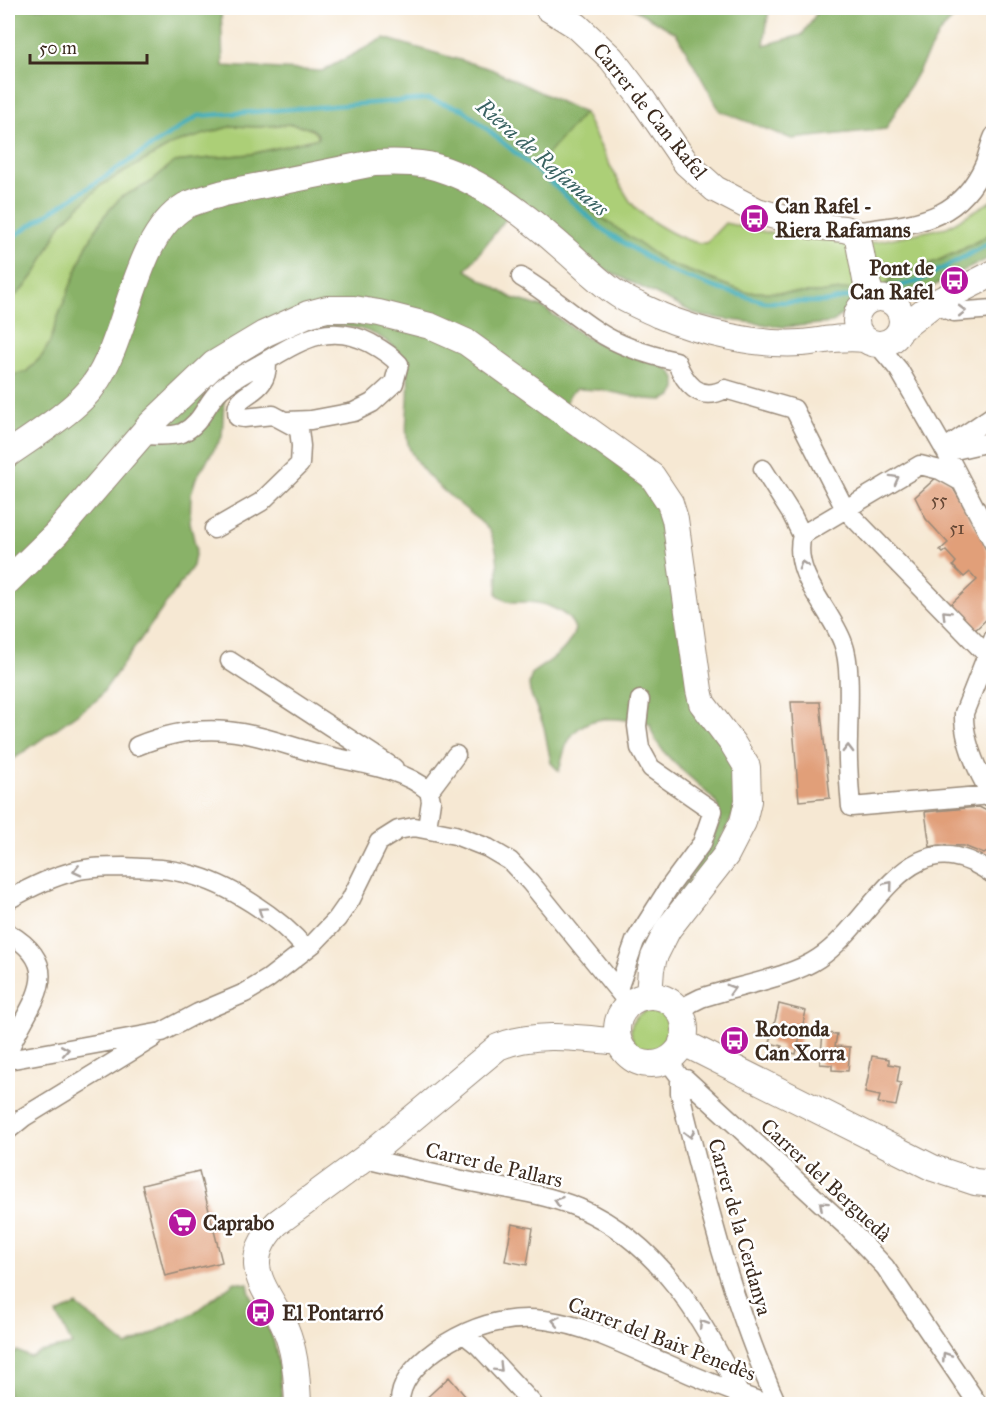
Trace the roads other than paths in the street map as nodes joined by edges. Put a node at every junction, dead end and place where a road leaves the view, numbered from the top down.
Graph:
1 (548, 8) edge
2 (993, 136) edge
3 (858, 242) junction
4 (993, 273) edge
5 (521, 277) dead end
6 (933, 304) junction
7 (993, 309) edge
8 (880, 320) junction
9 (267, 360) junction
10 (993, 415) edge
11 (287, 421) junction
12 (141, 435) junction
13 (993, 441) edge
14 (945, 451) junction
15 (8, 454) edge
16 (763, 469) dead end
17 (960, 482) junction
18 (845, 509) junction
19 (214, 529) dead end
20 (802, 535) junction
21 (993, 544) edge
22 (8, 581) edge
23 (993, 637) edge
24 (987, 655) junction
25 (230, 661) dead end
26 (640, 700) dead end
27 (136, 746) dead end
28 (456, 755) dead end
29 (397, 774) junction
30 (991, 790) edge
31 (429, 791) junction
32 (427, 828) junction
33 (993, 875) edge
34 (8, 900) edge
35 (8, 933) edge
36 (306, 949) junction
37 (632, 996) junction
38 (679, 1013) junction
39 (162, 1032) junction
40 (619, 1042) junction
41 (8, 1052) edge
42 (8, 1060) edge
43 (680, 1072) junction
44 (8, 1130) edge
45 (364, 1158) junction
46 (993, 1184) edge
47 (464, 1334) junction
48 (740, 1395) junction
49 (298, 1404) edge
50 (400, 1404) edge
51 (533, 1404) edge
52 (767, 1404) edge
53 (777, 1404) edge
54 (978, 1404) edge

1 - 3 street, Carrer de Can Rafel
2 - 3 street
3 - 8 street
4 - 6 street
5 - 18 street
6 -> 7 street
6 - 8 street
8 - 14 street
8 - 15 street
9 - 11 street
9 - 11 street
9 - 12 street
10 - 14 street
11 - 19 street
12 - 22 street
12 - 37 street
13 - 14 street
14 - 17 street
16 - 20 street
18 -> 17 street
17 - 21 street
18 - 20 street
24 -> 18 street
30 -> 20 street
23 - 24 street
24 - 30 street
25 - 29 street
26 - 37 street
27 - 29 street
28 - 31 street
29 - 31 street
31 - 32 street
32 - 36 street
32 - 37 street
38 -> 33 street
36 -> 34 street
35 - 41 street
36 - 39 street
37 - 38 street
37 - 40 street
38 - 43 street
42 -> 39 street
39 - 44 street
40 - 43 street
40 - 45 street
43 - 46 street
43 -> 53 street, Carrer de la Cerdanya
54 -> 43 street, Carrer del Berguedà
48 -> 45 street, Carrer de Pallars
45 - 49 street
48 -> 47 street, Carrer del Baix Penedès
47 - 50 street, Carrer del Baix Penedès
47 -> 51 street
48 - 52 street, Carrer del Baix Penedès

